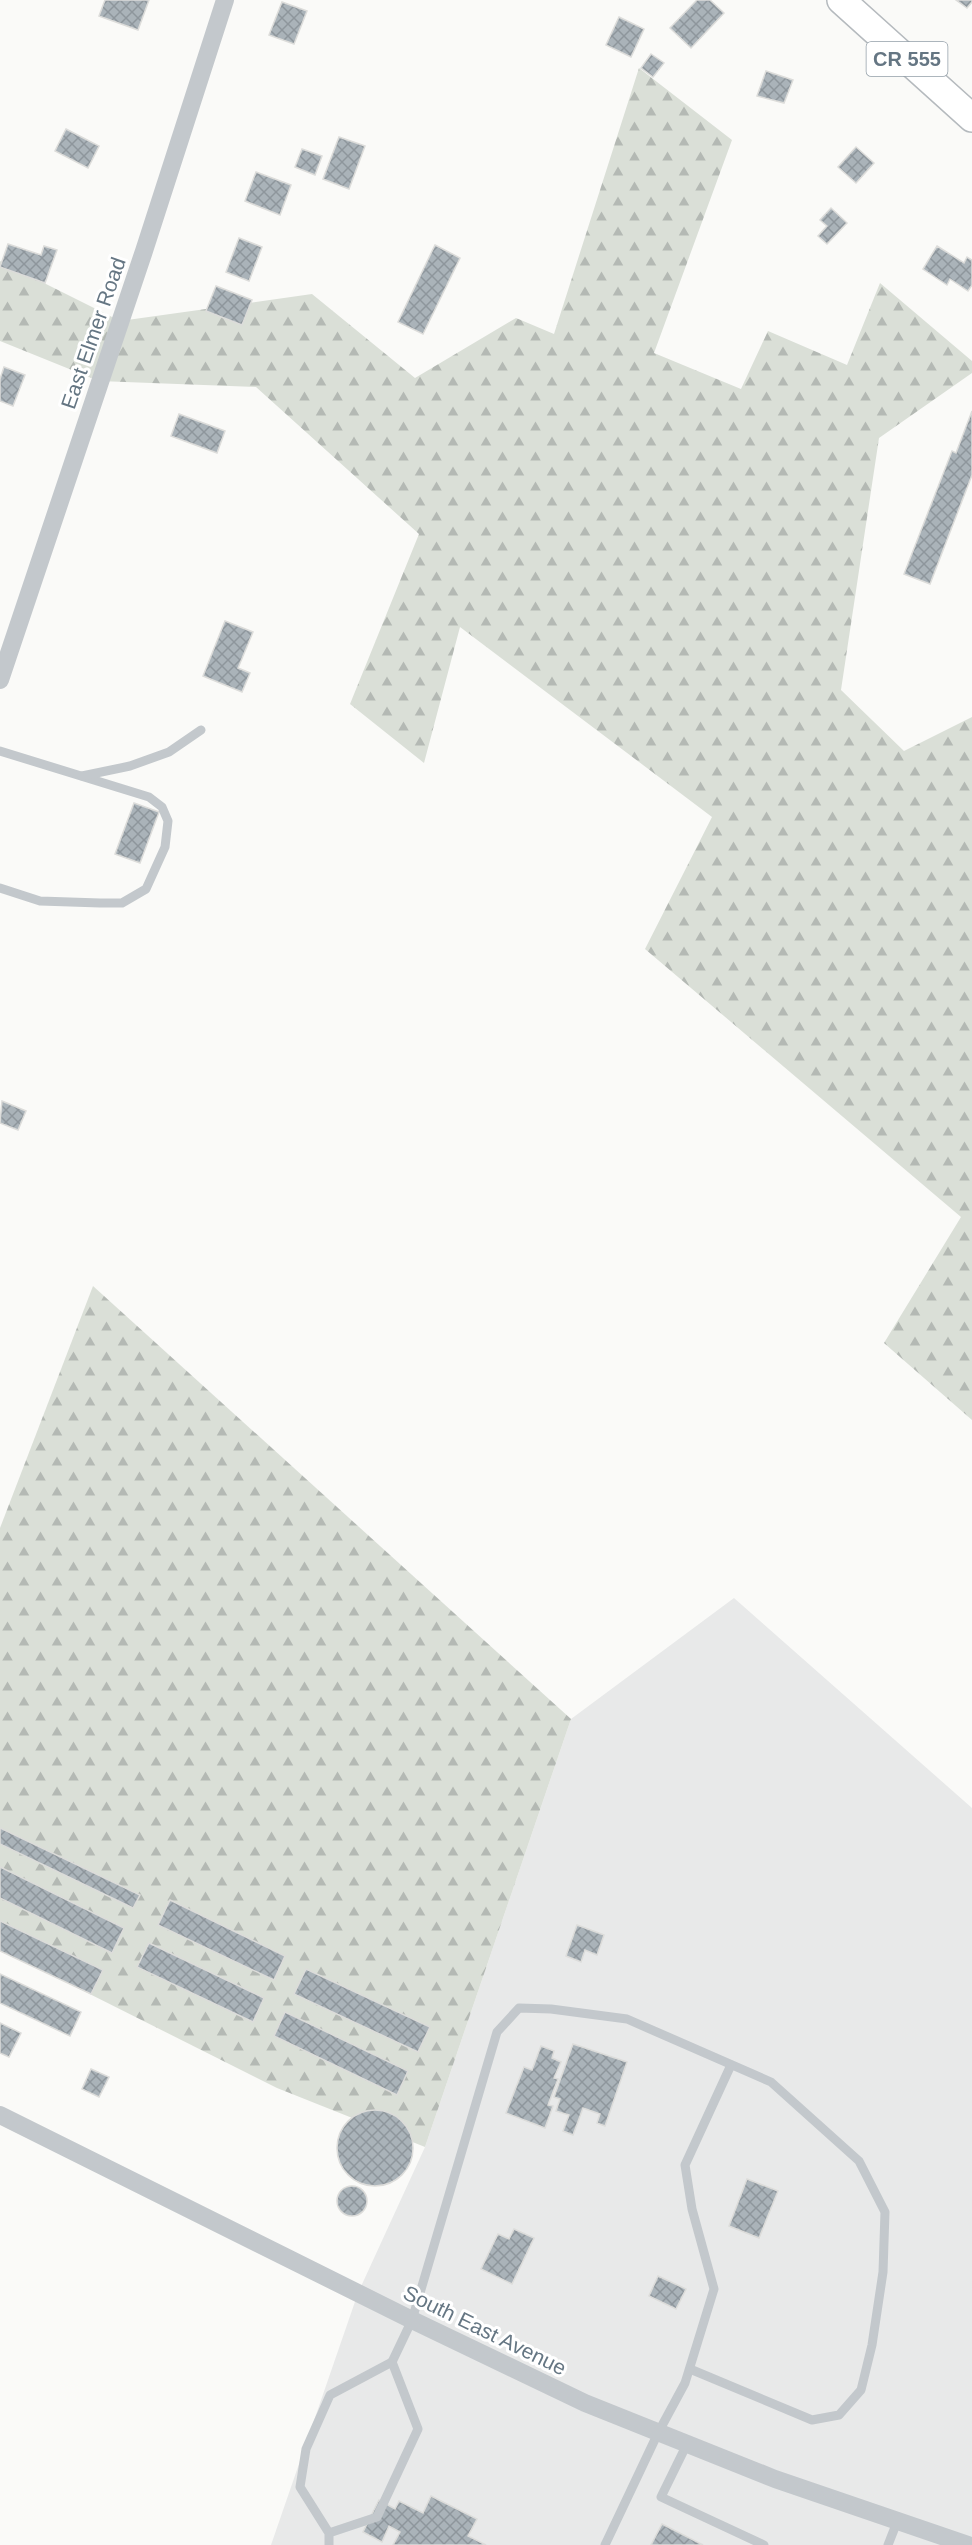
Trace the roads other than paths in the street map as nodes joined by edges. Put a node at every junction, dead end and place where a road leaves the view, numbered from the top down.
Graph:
1 (225, 0) edge
2 (841, 0) edge
3 (972, 118) edge
4 (0, 680) edge
5 (201, 730) dead end
6 (0, 751) edge
7 (80, 776) junction
8 (0, 888) edge
9 (731, 2065) junction
10 (0, 2115) edge
11 (412, 2320) junction
12 (392, 2362) junction
13 (690, 2369) junction
14 (658, 2433) junction
15 (687, 2444) junction
16 (897, 2522) junction
17 (329, 2533) junction
18 (329, 2545) edge
19 (605, 2545) edge
20 (764, 2545) edge
21 (888, 2545) edge
22 (968, 2545) edge

1 - 4 street, East Elmer Road
2 - 3 main road, CR 555
5 - 7 lane
6 - 7 lane
7 - 8 lane
9 - 11 lane
9 - 13 lane
9 - 13 lane
10 - 11 street, South East Avenue
11 - 12 lane
11 - 14 street, South East Avenue
12 - 17 lane
12 - 17 lane
13 - 14 lane
14 - 15 street, South East Avenue
14 - 19 lane
15 - 16 street, South East Avenue
15 - 20 lane
16 - 21 lane
16 - 22 street, South East Avenue
17 - 18 lane

